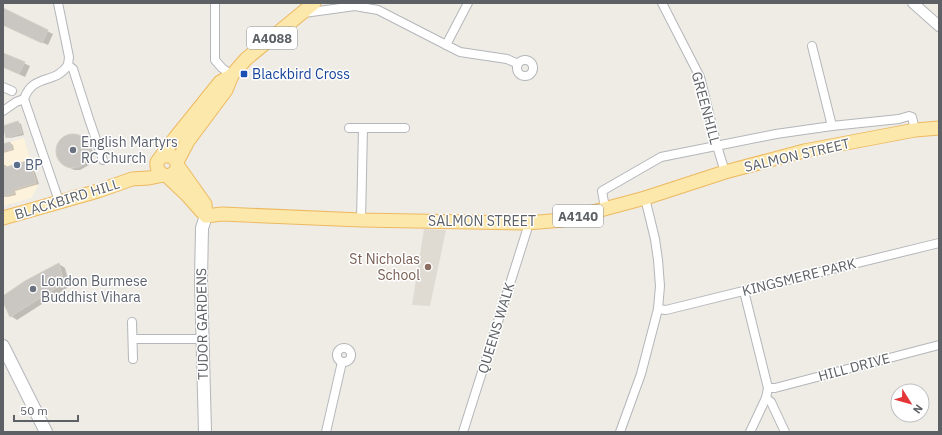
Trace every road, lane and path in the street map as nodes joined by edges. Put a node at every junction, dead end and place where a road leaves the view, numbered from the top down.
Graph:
1 (58, 3) edge
2 (215, 3) edge
3 (314, 3) edge
4 (468, 3) edge
5 (662, 3) edge
6 (912, 3) edge
7 (377, 6) edge
8 (302, 13) junction
9 (939, 26) edge
10 (446, 45) junction
11 (812, 46) dead end
12 (518, 64) dead end
13 (68, 65) junction
14 (232, 76) junction
15 (3, 87) edge
16 (12, 91) dead end
17 (24, 99) junction
18 (3, 111) edge
19 (832, 126) junction
20 (349, 128) dead end
21 (363, 128) junction
22 (405, 128) dead end
23 (939, 128) edge
24 (914, 130) junction
25 (717, 146) junction
26 (160, 159) junction
27 (103, 160) dead end
28 (178, 164) junction
29 (724, 172) junction
30 (165, 176) junction
31 (132, 179) junction
32 (645, 198) junction
33 (59, 202) junction
34 (605, 208) junction
35 (206, 216) junction
36 (3, 218) edge
37 (362, 220) junction
38 (527, 223) junction
39 (939, 243) edge
40 (744, 291) junction
41 (658, 309) junction
42 (132, 322) dead end
43 (133, 339) junction
44 (202, 339) junction
45 (939, 345) edge
46 (3, 346) edge
47 (133, 359) dead end
48 (342, 362) dead end
49 (768, 388) junction
50 (766, 398) junction
51 (46, 432) edge
52 (205, 432) edge
53 (326, 432) edge
54 (463, 432) edge
55 (620, 432) edge
56 (750, 432) edge
57 (785, 432) edge

1 - 13 street
2 - 14 street
3 - 8 main road, A4088
4 - 10 street
5 - 25 street, GREENHILL
6 - 9 street
7 - 8 street
7 - 10 street
8 - 14 main road, A4088
10 - 12 street
11 - 19 street
13 - 17 street
13 - 27 street
14 - 26 main road, A4088
14 - 28 main road, A4088
15 - 16 street
17 - 18 street
17 - 33 street
19 - 24 street, SALMON STREET
19 - 25 street, SALMON STREET
20 - 21 street
21 - 22 street
21 - 37 street
23 - 24 main road, SALMON STREET / A4140
24 - 29 main road, SALMON STREET / A4140
25 - 29 street, GREENHILL
25 - 34 street, SALMON STREET
26 - 28 main road
26 - 30 main road
26 - 31 main road, BLACKBIRD HILL / A4088
28 - 30 main road
28 - 35 main road
29 - 32 main road, SALMON STREET / A4140
30 - 31 main road, BLACKBIRD HILL / A4088
30 - 35 main road
31 - 33 main road, BLACKBIRD HILL / A4088
32 - 34 main road, SALMON STREET / A4140
32 - 41 street
33 - 36 main road, BLACKBIRD HILL / A4088
34 - 38 main road, SALMON STREET / A4140
35 - 37 main road, SALMON STREET / A4140
35 - 44 main road, TUDOR GARDENS
37 - 38 main road, SALMON STREET / A4140
38 - 54 street, QUEENS WALK
39 - 40 street, KINGSMERE PARK
40 - 41 street, KINGSMERE PARK
40 - 49 street
41 - 55 street
42 - 43 street
43 - 44 street
43 - 47 street
44 - 52 main road, TUDOR GARDENS
45 - 49 street, HILL DRIVE
46 - 51 main road
48 - 53 street
49 - 50 street
50 - 56 street
50 - 57 street

